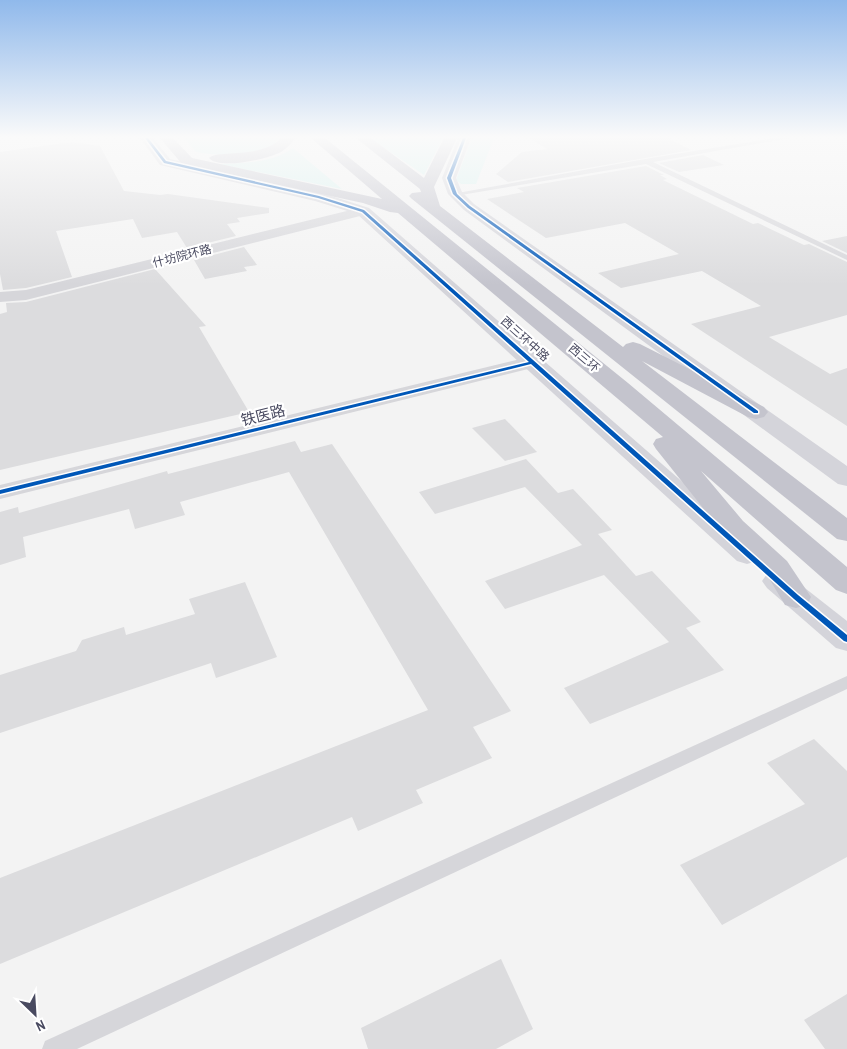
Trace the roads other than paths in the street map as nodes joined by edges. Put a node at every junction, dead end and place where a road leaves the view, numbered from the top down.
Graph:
1 (275, 187) edge
2 (292, 187) edge
3 (350, 187) edge
4 (377, 187) edge
5 (408, 187) edge
6 (427, 187) edge
7 (452, 187) edge
8 (497, 187) edge
9 (698, 187) edge
10 (455, 194) junction
11 (365, 205) junction
12 (433, 209) junction
13 (411, 215) junction
14 (847, 258) edge
15 (0, 297) edge
16 (572, 316) junction
17 (532, 362) junction
18 (620, 388) junction
19 (756, 412) junction
20 (847, 478) edge
21 (0, 492) edge
22 (847, 532) edge
23 (847, 583) edge
24 (796, 597) junction
25 (847, 639) edge
26 (847, 682) edge
27 (53, 1049) edge

1 - 11 street, 西三环中路
2 - 11 highway
3 - 11 highway
4 - 13 highway, 西三环
5 - 12 highway, 西三环
6 - 12 highway
7 - 10 street
8 - 10 lane
9 - 14 lane
10 - 19 street
11 - 13 highway
11 - 15 street, 什坊院环路
11 - 17 street, 西三环中路
12 - 16 highway, 西三环
13 - 18 highway, 西三环
16 - 19 highway
16 - 22 highway, 西三环
17 - 21 street, 铁医路
17 - 24 street, 西三环中路
18 - 23 highway, 西三环
18 - 24 highway
19 - 20 street
24 - 25 street, 西三环中路
26 - 27 lane

